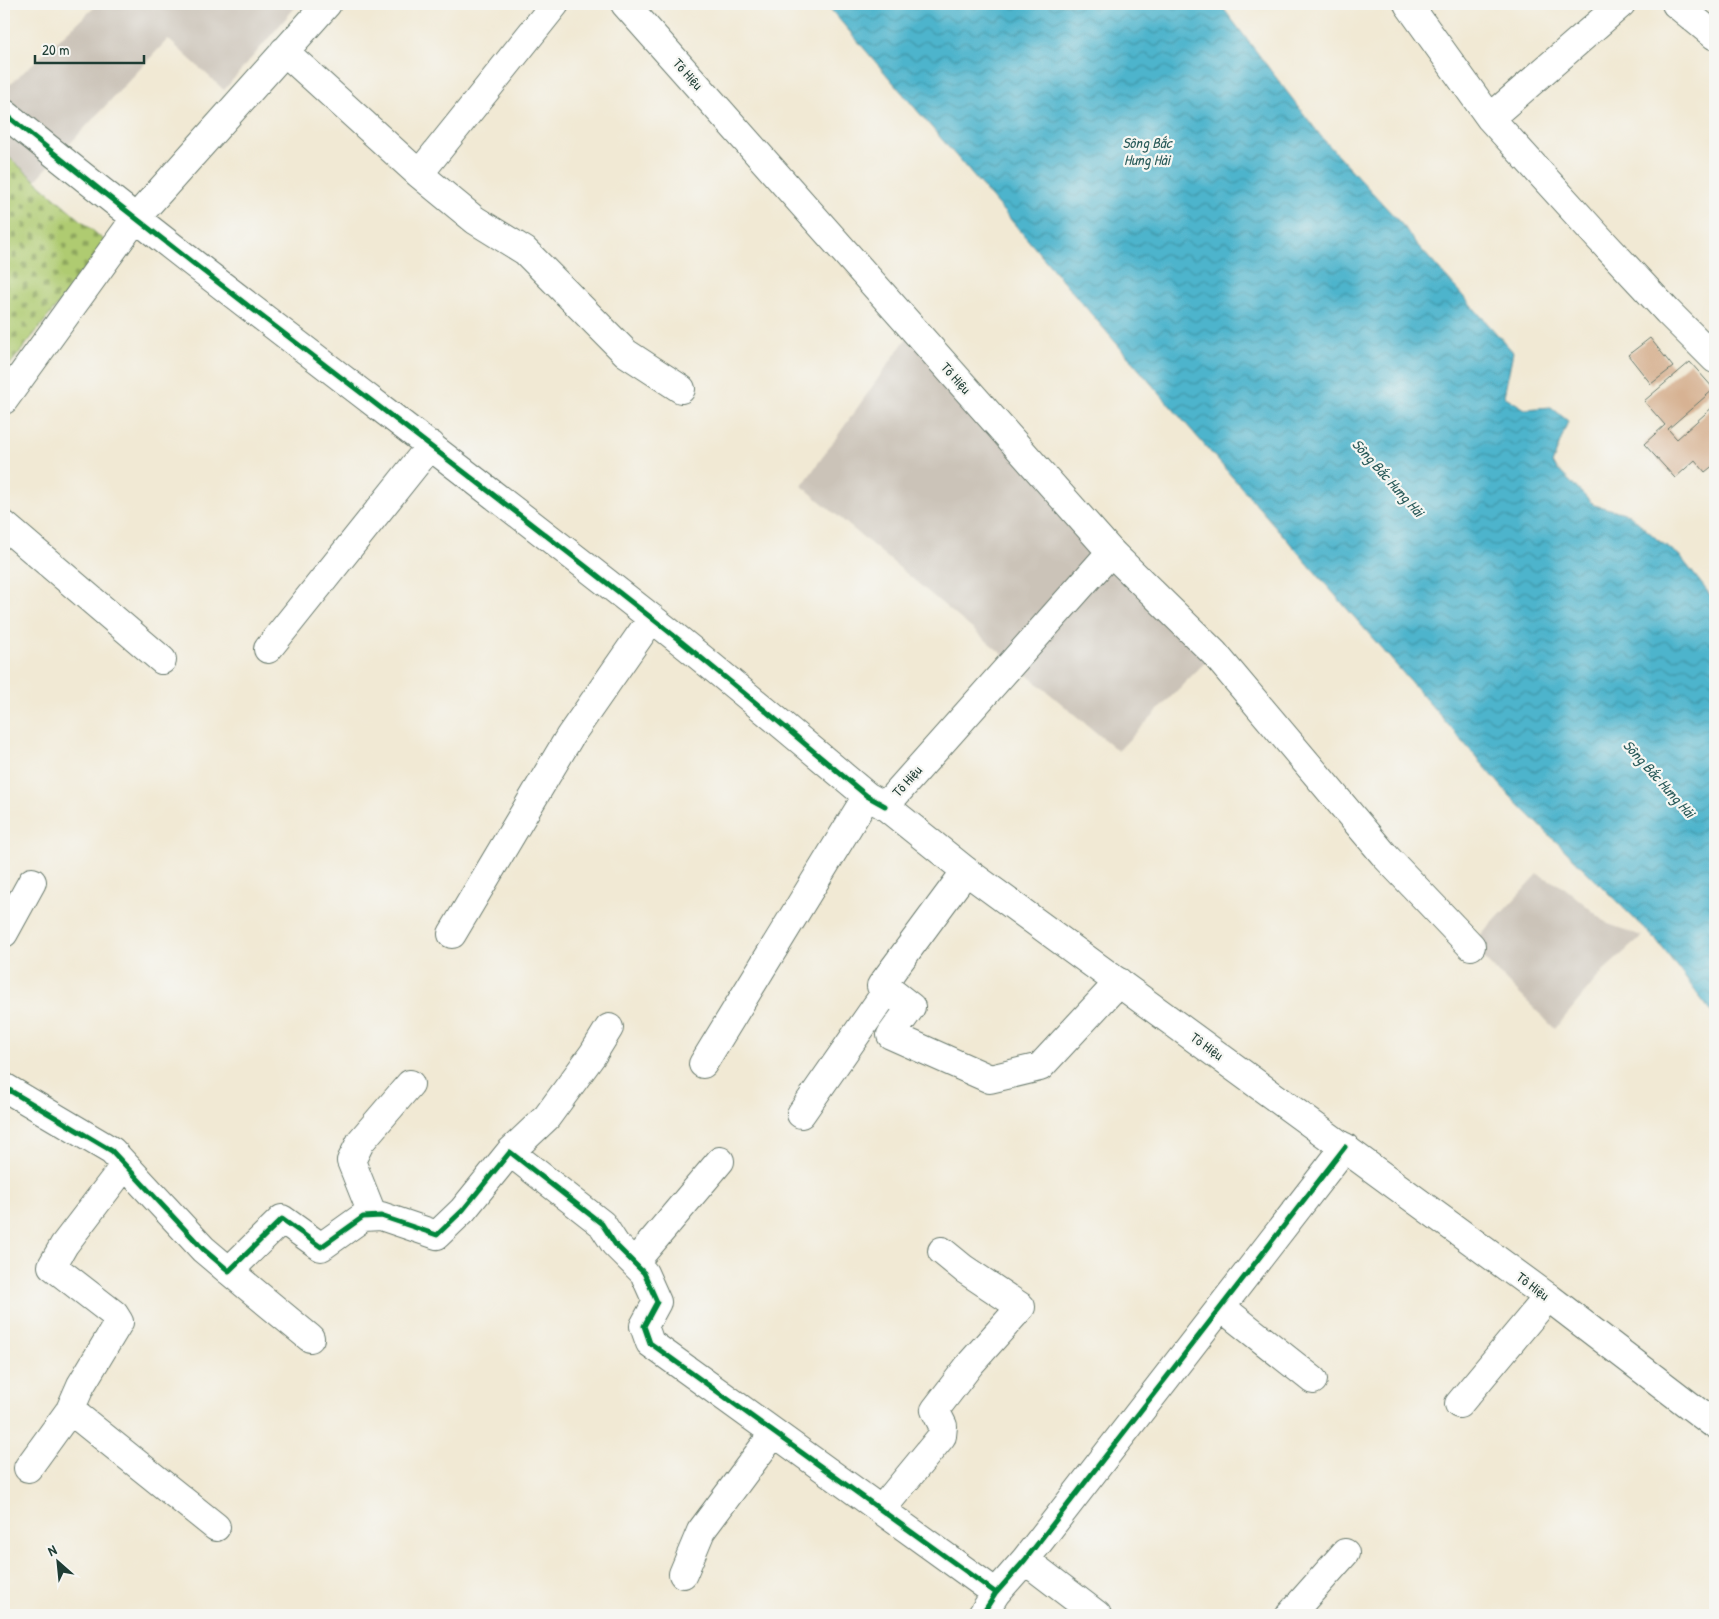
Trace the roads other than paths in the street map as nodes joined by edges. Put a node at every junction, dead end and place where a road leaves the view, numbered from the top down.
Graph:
1 (327, 4) edge
2 (555, 4) edge
3 (625, 4) edge
4 (1408, 4) edge
5 (1622, 4) edge
6 (1676, 4) edge
7 (1715, 36) edge
8 (284, 51) junction
9 (4, 113) edge
10 (1490, 118) junction
11 (419, 174) junction
12 (135, 219) junction
13 (1715, 359) edge
14 (682, 389) dead end
15 (4, 400) edge
16 (431, 445) junction
17 (4, 524) edge
18 (1111, 552) junction
19 (652, 618) junction
20 (268, 649) dead end
21 (162, 660) dead end
22 (876, 801) junction
23 (966, 871) junction
24 (32, 882) dead end
25 (4, 932) edge
26 (452, 934) dead end
27 (1471, 946) dead end
28 (1119, 982) junction
29 (888, 989) junction
30 (609, 1028) dead end
31 (703, 1064) dead end
32 (410, 1084) dead end
33 (4, 1087) edge
34 (801, 1114) dead end
35 (1345, 1147) junction
36 (510, 1152) junction
37 (720, 1161) dead end
38 (125, 1165) junction
39 (373, 1216) junction
40 (942, 1251) dead end
41 (634, 1263) junction
42 (229, 1271) junction
43 (1548, 1297) junction
44 (1221, 1307) junction
45 (310, 1338) dead end
46 (1313, 1380) dead end
47 (1459, 1404) dead end
48 (70, 1410) junction
49 (1715, 1425) edge
50 (774, 1433) junction
51 (28, 1468) dead end
52 (881, 1510) junction
53 (216, 1527) dead end
54 (1345, 1553) dead end
55 (1025, 1560) junction
56 (683, 1574) dead end
57 (989, 1604) edge
58 (1097, 1615) edge
59 (1290, 1615) edge

1 - 8 street
2 - 11 street
3 - 18 street, Tô Hiệu
4 - 10 street
5 - 10 street
6 - 7 street
8 - 11 street
8 - 12 street
9 - 12 street
10 - 13 street
11 - 14 street
12 - 15 street
12 - 16 street
16 - 19 street
16 - 20 street
17 - 21 street
18 - 22 street, Tô Hiệu
18 - 27 street
19 - 22 street
19 - 26 street
22 - 23 street, Tô Hiệu
22 - 31 street
23 - 28 street, Tô Hiệu
23 - 29 street
24 - 25 street
28 - 29 street
28 - 35 street, Tô Hiệu
29 - 34 street
30 - 36 street
32 - 39 street
33 - 38 street
35 - 43 street, Tô Hiệu
35 - 44 street
36 - 39 street
36 - 41 street
37 - 41 street
38 - 42 street
38 - 48 street
39 - 42 street
40 - 52 street
41 - 50 street
42 - 45 street
43 - 47 street
43 - 49 street, Tô Hiệu
44 - 46 street
44 - 55 street
48 - 51 street
48 - 53 street
50 - 52 street
50 - 56 street
52 - 57 street
54 - 59 street
55 - 57 street
55 - 58 street

